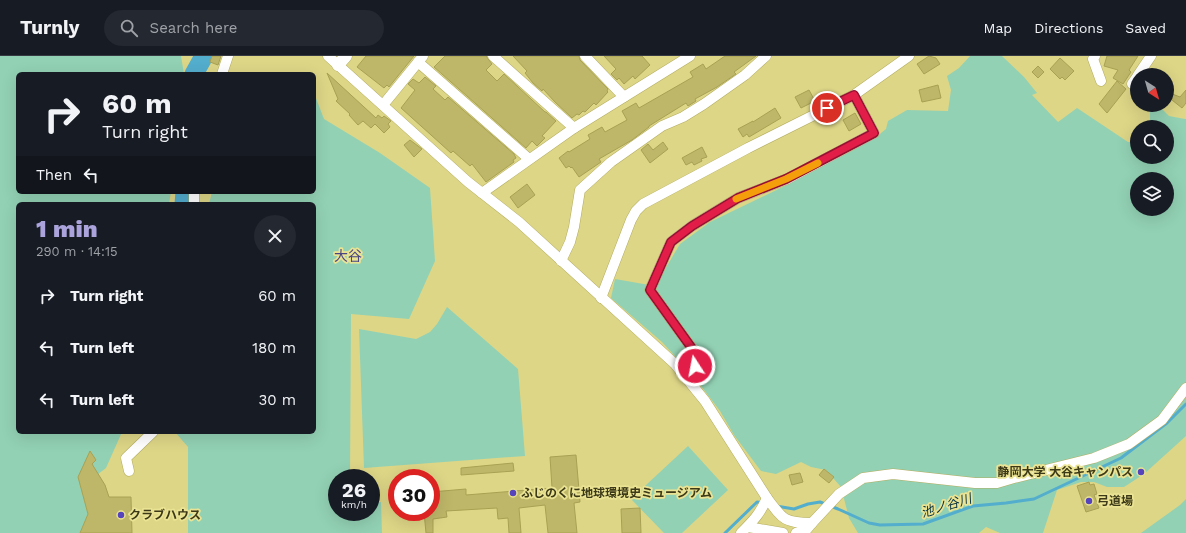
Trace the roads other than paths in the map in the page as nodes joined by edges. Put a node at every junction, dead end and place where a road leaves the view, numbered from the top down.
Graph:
1 (228, 56) edge
2 (328, 56) edge
3 (493, 56) edge
4 (585, 56) edge
5 (690, 56) edge
6 (766, 56) edge
7 (909, 56) edge
8 (1095, 56) edge
9 (1151, 56) edge
10 (421, 59) edge
11 (677, 59) edge
12 (342, 61) edge
13 (1143, 68) edge
14 (223, 72) edge
15 (1101, 81) dead end
16 (854, 95) junction
17 (624, 97) junction
18 (383, 105) junction
19 (574, 128) junction
20 (529, 159) junction
21 (482, 193) junction
22 (561, 261) junction
23 (601, 298) junction
24 (690, 381) junction
25 (1186, 388) edge
26 (151, 434) edge
27 (129, 470) dead end
28 (767, 498) junction
29 (812, 523) junction
30 (744, 530) edge
31 (782, 533) edge
32 (796, 533) edge

1 - 14 street
2 - 12 street
3 - 19 street
4 - 17 street
5 - 11 street
6 - 22 street
7 - 16 street
8 - 15 street
9 - 13 street
10 - 18 street
10 - 20 street
11 - 17 street
12 - 18 street
16 - 23 street
16 - 24 street
17 - 19 street
18 - 21 street
19 - 20 street
20 - 21 street
21 - 22 street
22 - 23 street
23 - 24 street
24 - 28 street
25 - 29 street
26 - 27 street
28 - 29 street
28 - 30 street
29 - 32 street
30 - 31 street

